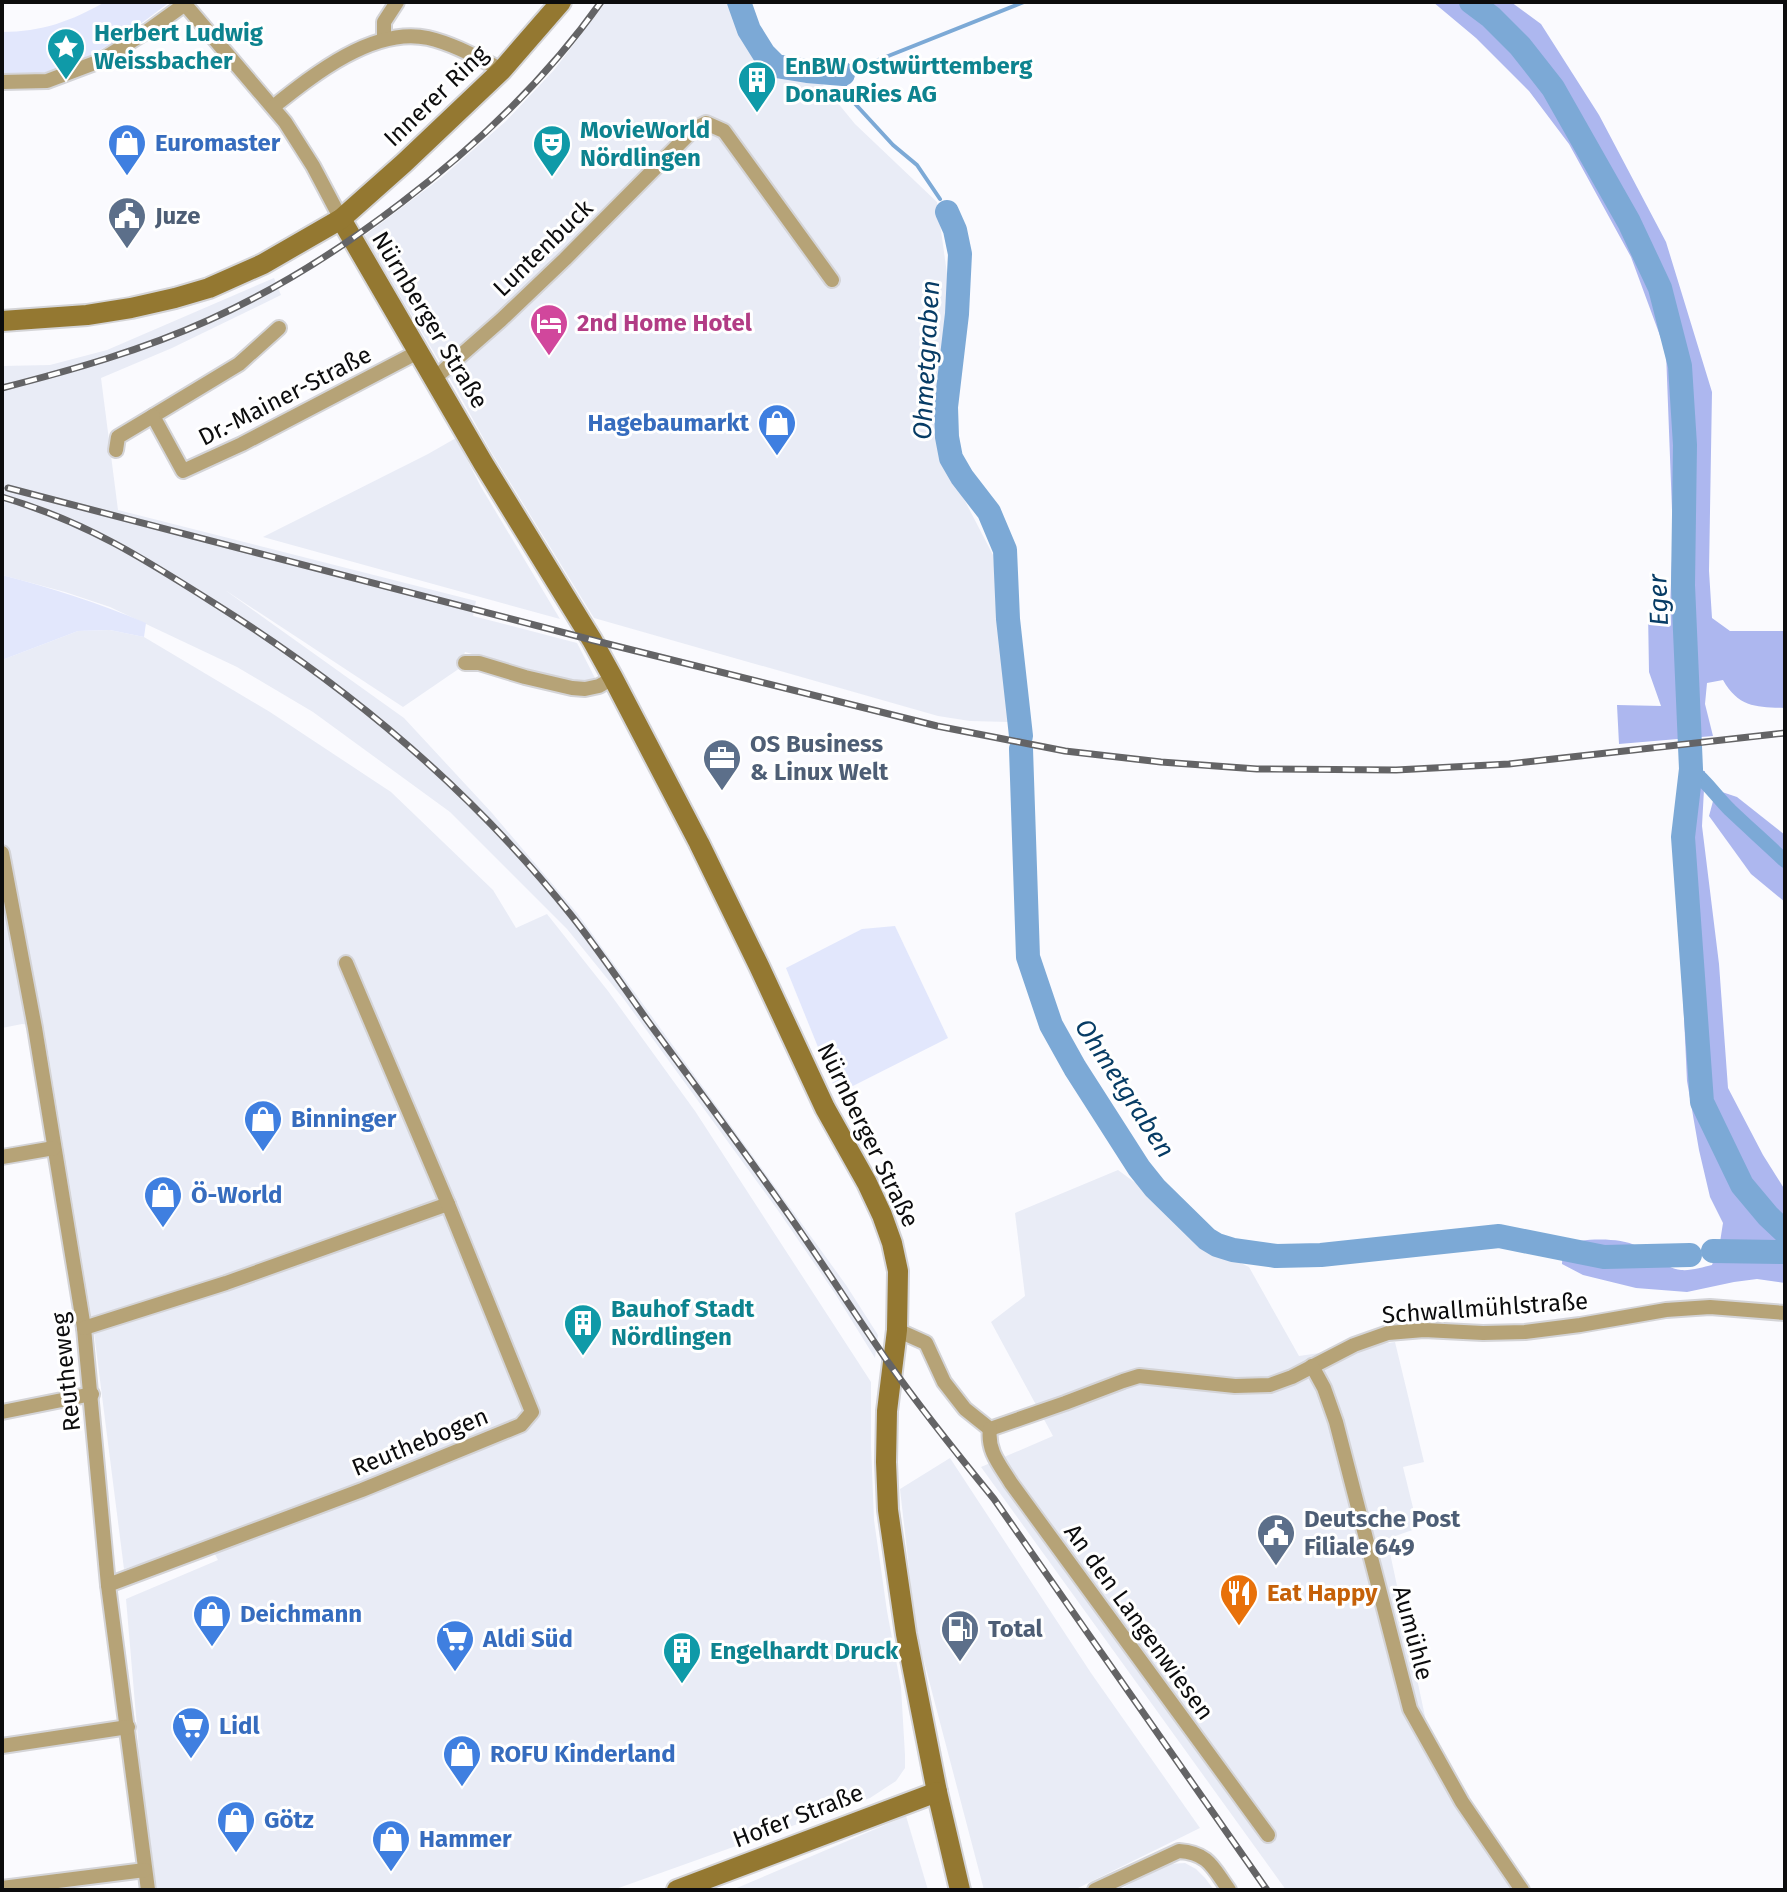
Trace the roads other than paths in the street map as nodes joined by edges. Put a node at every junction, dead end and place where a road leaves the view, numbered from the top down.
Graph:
1 (397, 2) edge
2 (561, 2) edge
3 (184, 3) edge
4 (384, 39) junction
5 (502, 70) junction
6 (2, 82) edge
7 (273, 107) junction
8 (341, 219) junction
9 (832, 280) dead end
10 (2, 321) edge
11 (279, 328) dead end
12 (418, 352) junction
13 (435, 378) junction
14 (153, 416) junction
15 (116, 450) dead end
16 (465, 663) dead end
17 (613, 678) junction
18 (2, 853) edge
19 (346, 963) dead end
20 (54, 1148) junction
21 (2, 1157) edge
22 (448, 1204) junction
23 (1785, 1313) edge
24 (84, 1328) junction
25 (897, 1330) junction
26 (1312, 1366) junction
27 (92, 1394) junction
28 (2, 1412) edge
29 (990, 1429) junction
30 (108, 1585) junction
31 (128, 1727) junction
32 (2, 1746) edge
33 (937, 1792) junction
34 (1268, 1835) dead end
35 (145, 1870) junction
36 (2, 1888) edge
37 (148, 1890) edge
38 (677, 1890) edge
39 (960, 1890) edge
40 (1095, 1890) edge
41 (1229, 1890) edge
42 (1522, 1890) edge

1 - 4 street
2 - 5 main road, Innerer Ring
3 - 6 street
3 - 7 street, Nürnberger Straße
4 - 5 street
4 - 7 street
5 - 8 main road, Innerer Ring
7 - 8 street, Nürnberger Straße
8 - 10 main road, Innerer Ring
8 - 12 main road, Nürnberger Straße
9 - 13 street, Luntenbuck
11 - 14 street, Dr.-Mainer-Straße
12 - 13 main road, Nürnberger Straße
12 - 14 street, Dr.-Mainer-Straße
13 - 17 main road, Nürnberger Straße
14 - 15 street, Dr.-Mainer-Straße
16 - 17 street
17 - 25 main road, Nürnberger Straße
18 - 20 street, Reutheweg
19 - 22 street, Reuthebogen
20 - 21 street
20 - 24 street, Reutheweg
22 - 24 street
22 - 30 street, Reuthebogen
23 - 26 street, Schwallmühlstraße
24 - 27 street, Reutheweg
25 - 29 street
25 - 33 main road, Nürnberger Straße
26 - 29 street, Schwallmühlstraße
26 - 42 street, Aumühle
27 - 28 street
27 - 30 street, Reutheweg
29 - 34 street, An den Langenwiesen
30 - 31 street, Reutheweg
31 - 32 street
31 - 35 street, Reutheweg
33 - 38 main road, Hofer Straße
33 - 39 main road, Nürnberger Straße
35 - 36 street
35 - 37 street, Reutheweg
40 - 41 street

